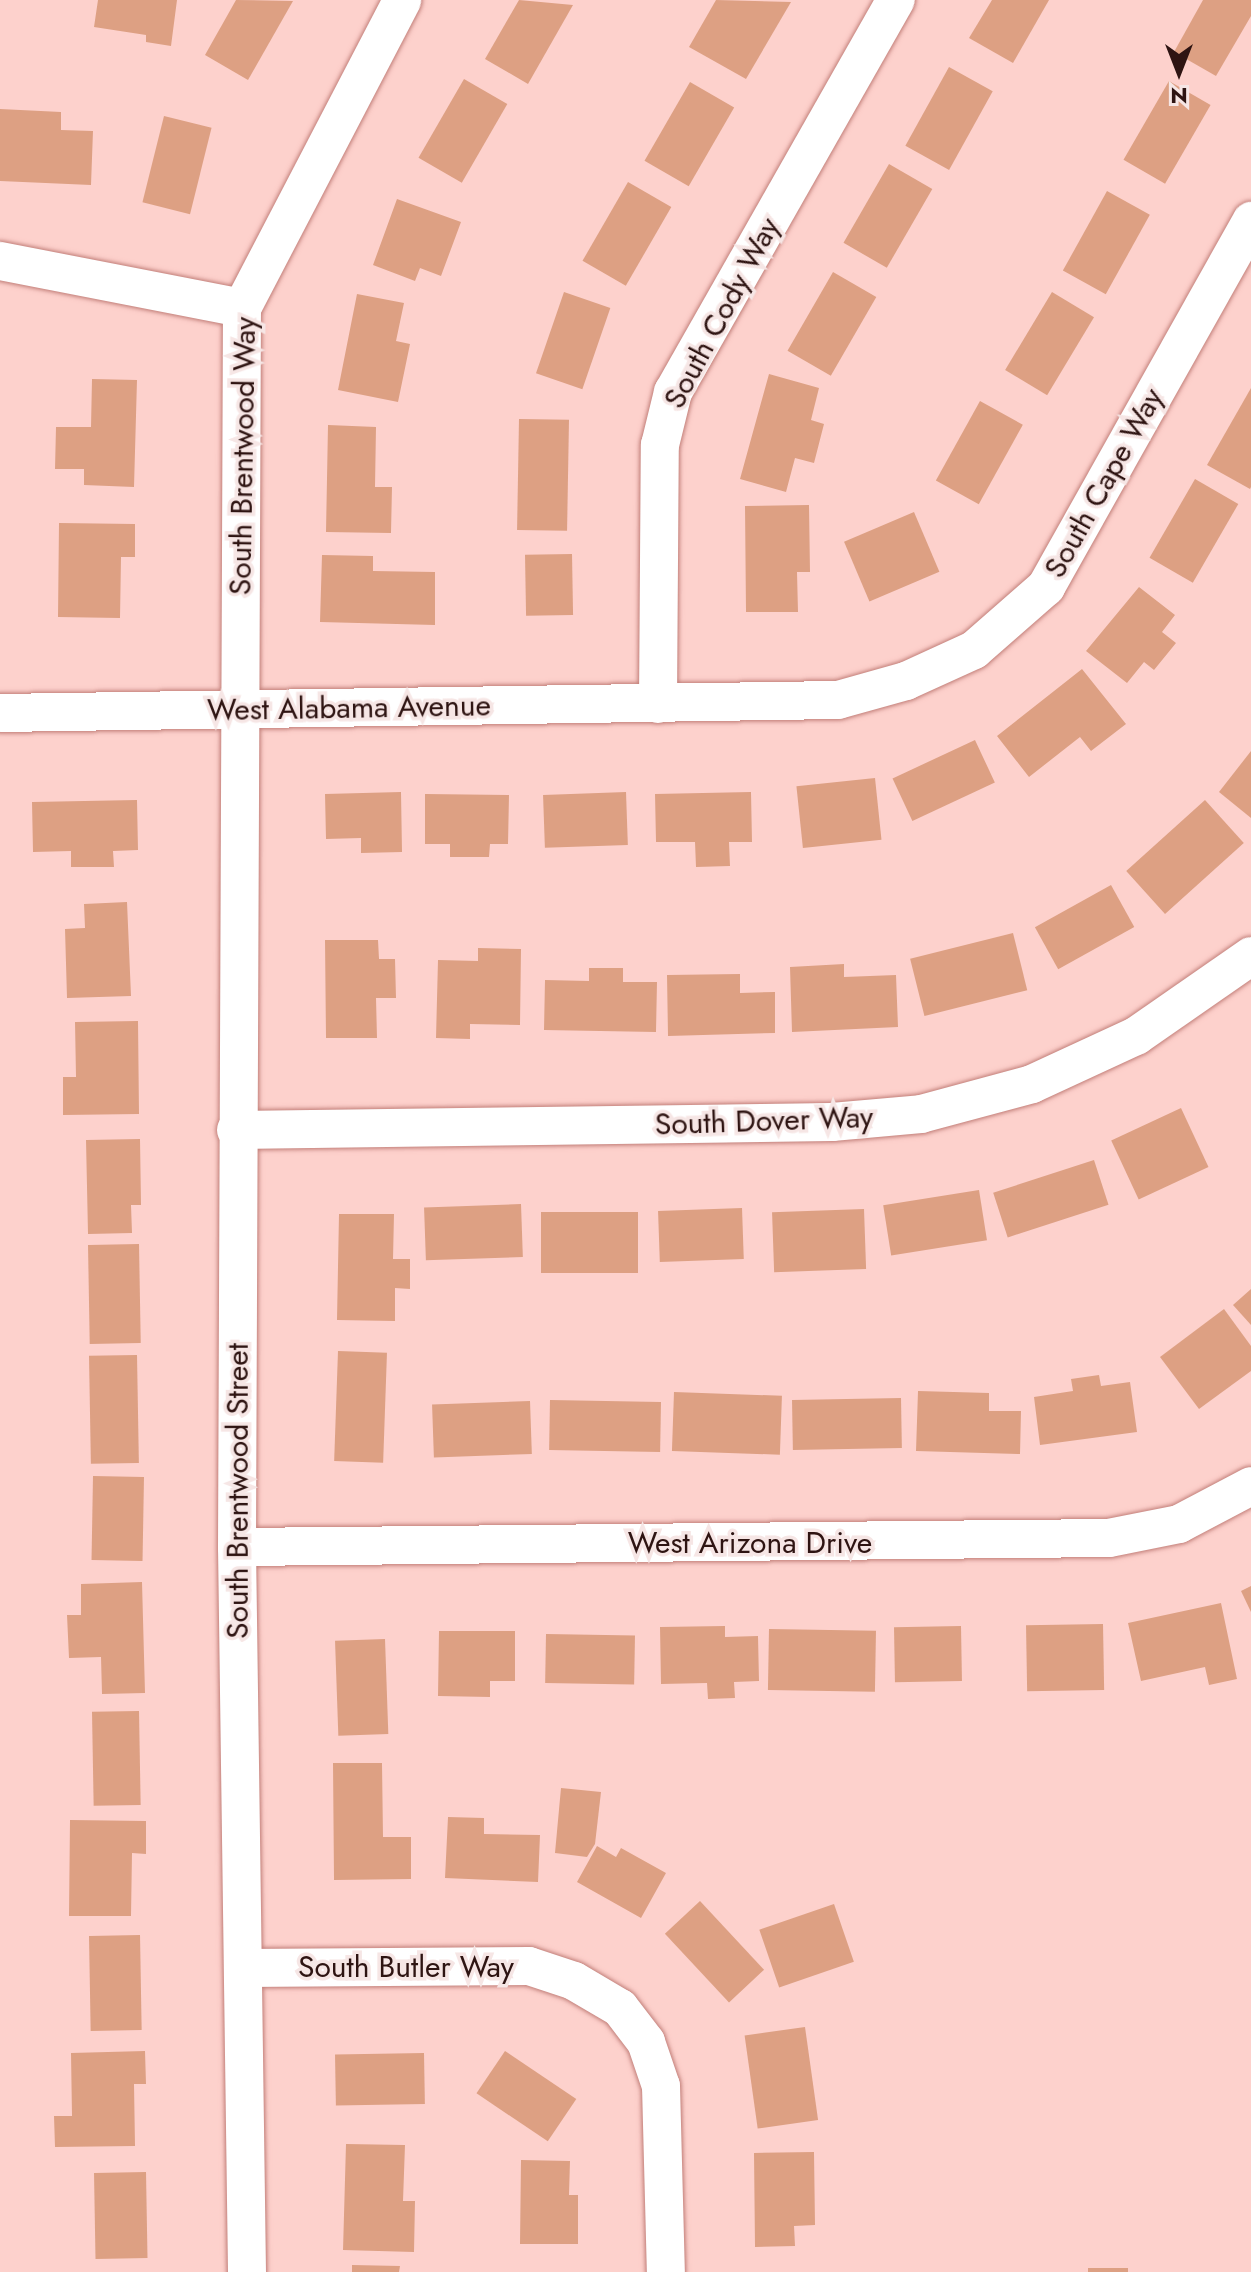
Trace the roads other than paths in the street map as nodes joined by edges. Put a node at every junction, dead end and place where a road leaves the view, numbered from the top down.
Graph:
1 (402, 0) edge
2 (896, 0) edge
3 (1251, 221) edge
4 (0, 261) edge
5 (242, 308) junction
6 (658, 704) junction
7 (239, 710) junction
8 (0, 713) edge
9 (1251, 956) edge
10 (236, 1130) junction
11 (1251, 1486) edge
12 (237, 1547) junction
13 (243, 1968) junction
14 (247, 2272) edge
15 (666, 2272) edge

1 - 5 street, South Brentwood Way
2 - 6 street, South Cody Way
3 - 6 street, South Cape Way
4 - 5 street
5 - 7 street, South Brentwood Way
6 - 7 street, West Alabama Avenue
7 - 8 street, West Alabama Avenue
7 - 10 street, South Brentwood Street
9 - 10 street, South Dover Way
10 - 12 street, South Brentwood Street
11 - 12 street, West Arizona Drive
12 - 13 street, South Brentwood Street
13 - 14 street, South Brentwood Street
13 - 15 street, South Butler Way

